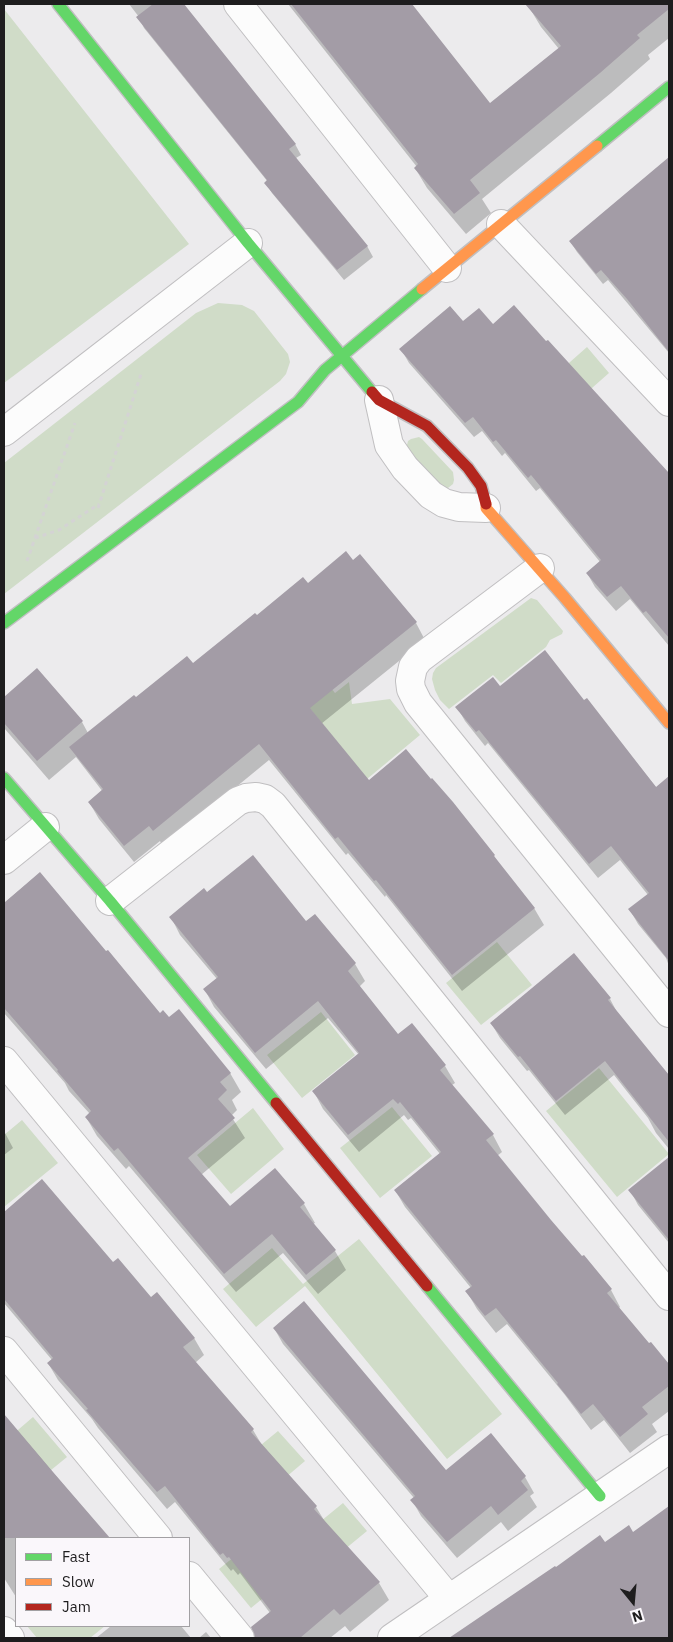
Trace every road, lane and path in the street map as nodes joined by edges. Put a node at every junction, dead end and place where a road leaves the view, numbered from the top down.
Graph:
1 (58, 4) edge
2 (238, 4) edge
3 (669, 86) edge
4 (501, 224) junction
5 (248, 242) junction
6 (447, 268) junction
7 (342, 355) junction
8 (143, 370) dead end
9 (59, 389) junction
10 (379, 400) junction
11 (669, 402) edge
12 (4, 432) edge
13 (100, 503) junction
14 (486, 508) junction
15 (34, 538) junction
16 (103, 550) junction
17 (24, 566) dead end
18 (540, 568) junction
19 (4, 623) edge
20 (669, 723) edge
21 (4, 778) edge
22 (45, 827) junction
23 (4, 860) edge
24 (110, 901) junction
25 (669, 1013) edge
26 (4, 1061) edge
27 (669, 1296) edge
28 (4, 1351) edge
29 (669, 1449) edge
30 (600, 1496) junction
31 (157, 1537) edge
32 (190, 1577) edge
33 (449, 1599) junction
34 (4, 1631) edge
35 (10, 1638) edge
36 (240, 1638) edge
37 (392, 1638) edge

1 - 5 street
2 - 6 street
3 - 4 street
4 - 6 street
4 - 11 street
5 - 7 street
5 - 9 street
6 - 7 street
7 - 10 street
7 - 16 street
8 - 13 path
9 - 12 street
9 - 15 path
10 - 14 street
10 - 14 street
13 - 15 path
13 - 16 path
14 - 18 street
15 - 17 path
16 - 19 street
18 - 20 street
18 - 25 street
21 - 22 street
22 - 23 street
22 - 24 street
24 - 27 street
24 - 30 street
26 - 33 street
28 - 31 street
29 - 30 street
30 - 33 street
32 - 36 street
33 - 37 street
34 - 35 street

